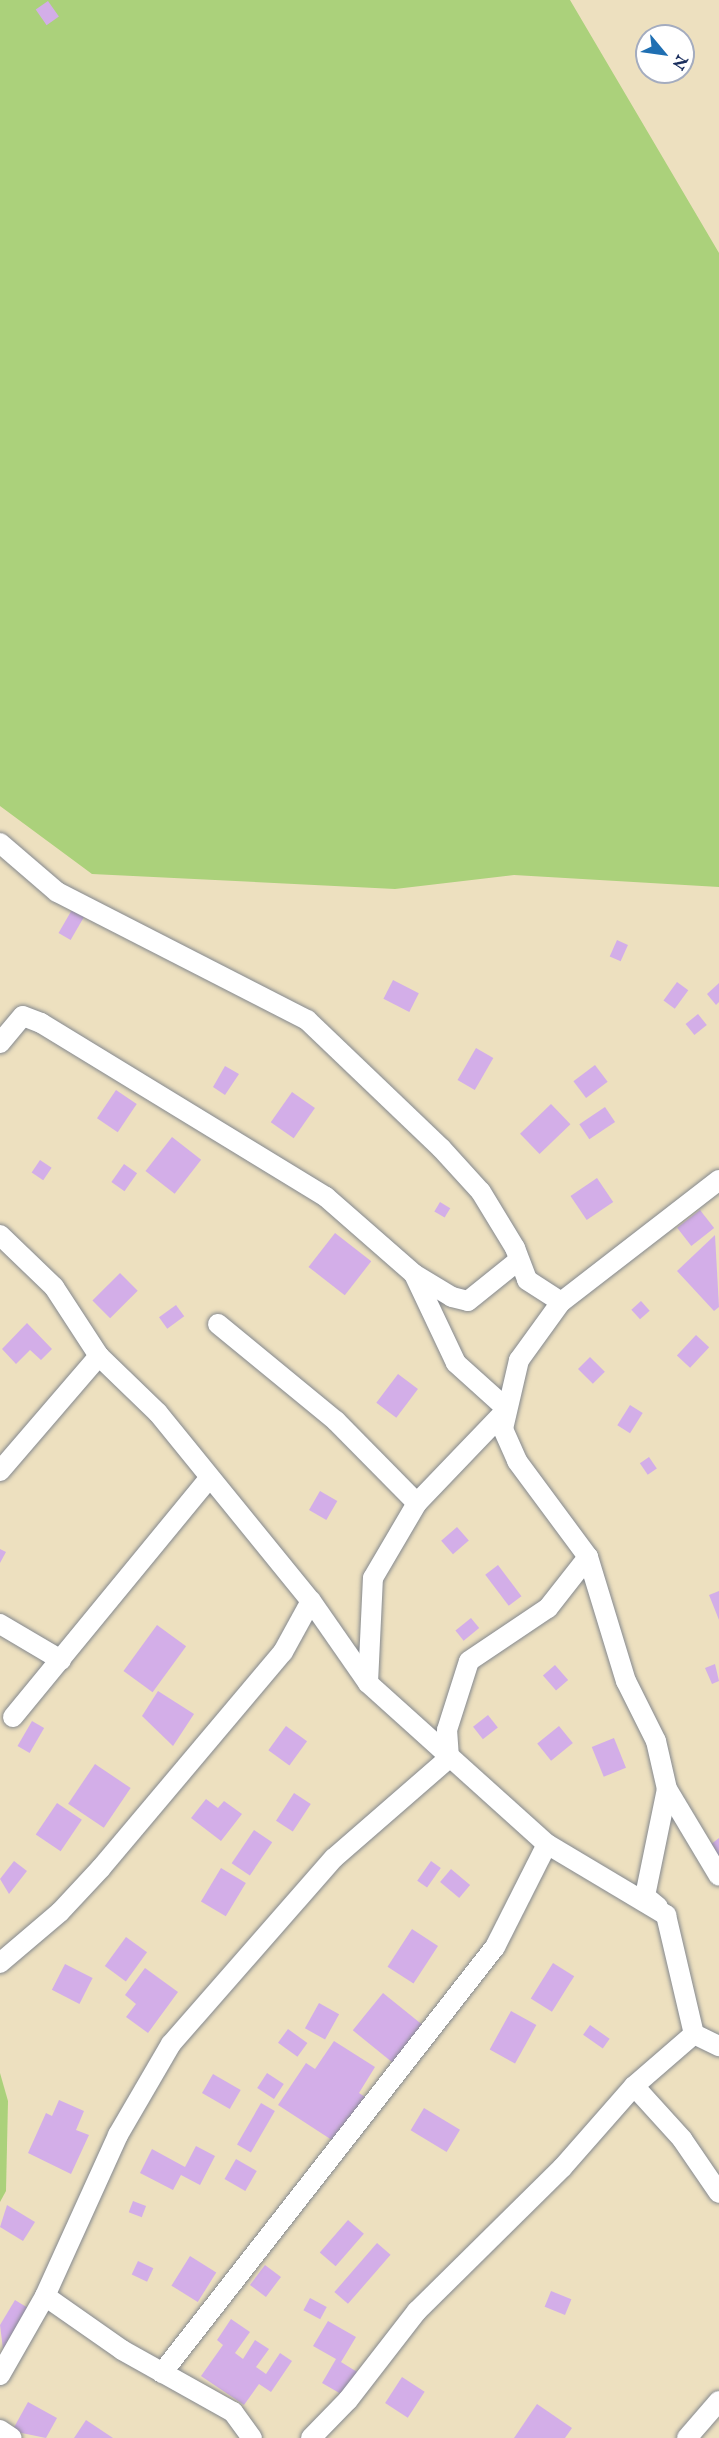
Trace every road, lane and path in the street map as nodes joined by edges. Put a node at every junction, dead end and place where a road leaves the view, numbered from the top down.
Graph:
1 (0, 843) edge
2 (0, 1043) edge
3 (719, 1180) edge
4 (0, 1235) edge
5 (519, 1260) junction
6 (414, 1274) junction
7 (561, 1302) junction
8 (218, 1324) dead end
9 (99, 1356) junction
10 (507, 1409) junction
11 (0, 1470) edge
12 (209, 1478) junction
13 (417, 1503) junction
14 (588, 1557) junction
15 (311, 1601) junction
16 (0, 1624) edge
17 (61, 1660) junction
18 (368, 1683) junction
19 (14, 1717) dead end
20 (449, 1758) junction
21 (667, 1790) junction
22 (547, 1844) junction
23 (719, 1876) edge
24 (666, 1915) junction
25 (0, 1963) edge
26 (694, 2034) junction
27 (719, 2046) edge
28 (633, 2086) junction
29 (719, 2193) edge
30 (45, 2296) junction
31 (162, 2373) junction
32 (0, 2375) edge
33 (719, 2401) edge
34 (0, 2430) edge
35 (12, 2438) edge
36 (252, 2438) edge
37 (311, 2438) edge
38 (687, 2438) edge

1 - 5 street
2 - 6 street
3 - 7 street
4 - 9 street
5 - 6 street
5 - 7 street
6 - 10 street
7 - 10 street
8 - 13 street
9 - 11 street
9 - 12 street
10 - 13 street
10 - 14 street
12 - 15 street
12 - 17 street
13 - 18 street
14 - 20 street
14 - 21 street
15 - 18 street
15 - 25 street
16 - 17 street
17 - 19 street
18 - 20 street
20 - 22 street
20 - 30 street
21 - 23 street
21 - 24 street
22 - 24 street
22 - 31 street
24 - 26 street
26 - 27 street
26 - 28 street
28 - 29 street
28 - 37 street
30 - 31 street
30 - 32 street
31 - 36 street
33 - 38 street
34 - 35 street

